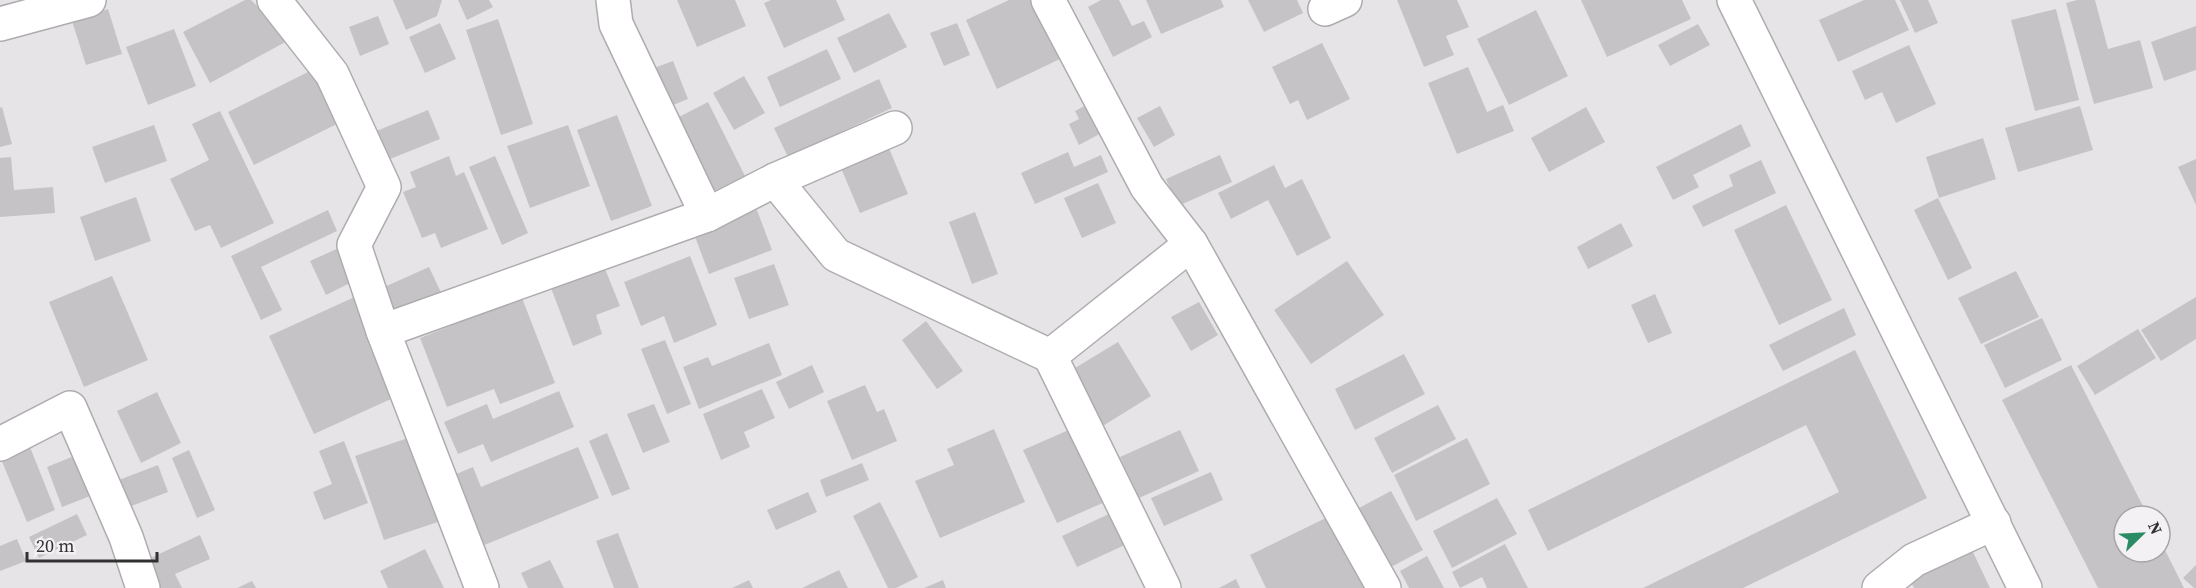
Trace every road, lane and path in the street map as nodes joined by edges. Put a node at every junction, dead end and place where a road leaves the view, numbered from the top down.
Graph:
1 (89, 0) edge
2 (274, 0) edge
3 (613, 0) edge
4 (1048, 0) edge
5 (1734, 0) edge
6 (0, 24) edge
7 (895, 128) dead end
8 (775, 180) junction
9 (707, 215) junction
10 (1191, 244) junction
11 (383, 331) junction
12 (1050, 356) junction
13 (0, 444) edge
14 (1994, 524) junction
15 (143, 588) edge
16 (482, 588) edge
17 (1164, 588) edge
18 (1384, 588) edge
19 (1879, 588) edge
20 (2025, 588) edge

1 - 6 street
2 - 11 street
3 - 9 street
4 - 10 street
5 - 14 street
7 - 8 street
8 - 9 street
8 - 12 street
9 - 11 street
10 - 12 street
10 - 18 street
11 - 16 street
12 - 17 street
13 - 15 street
14 - 19 street
14 - 20 street

